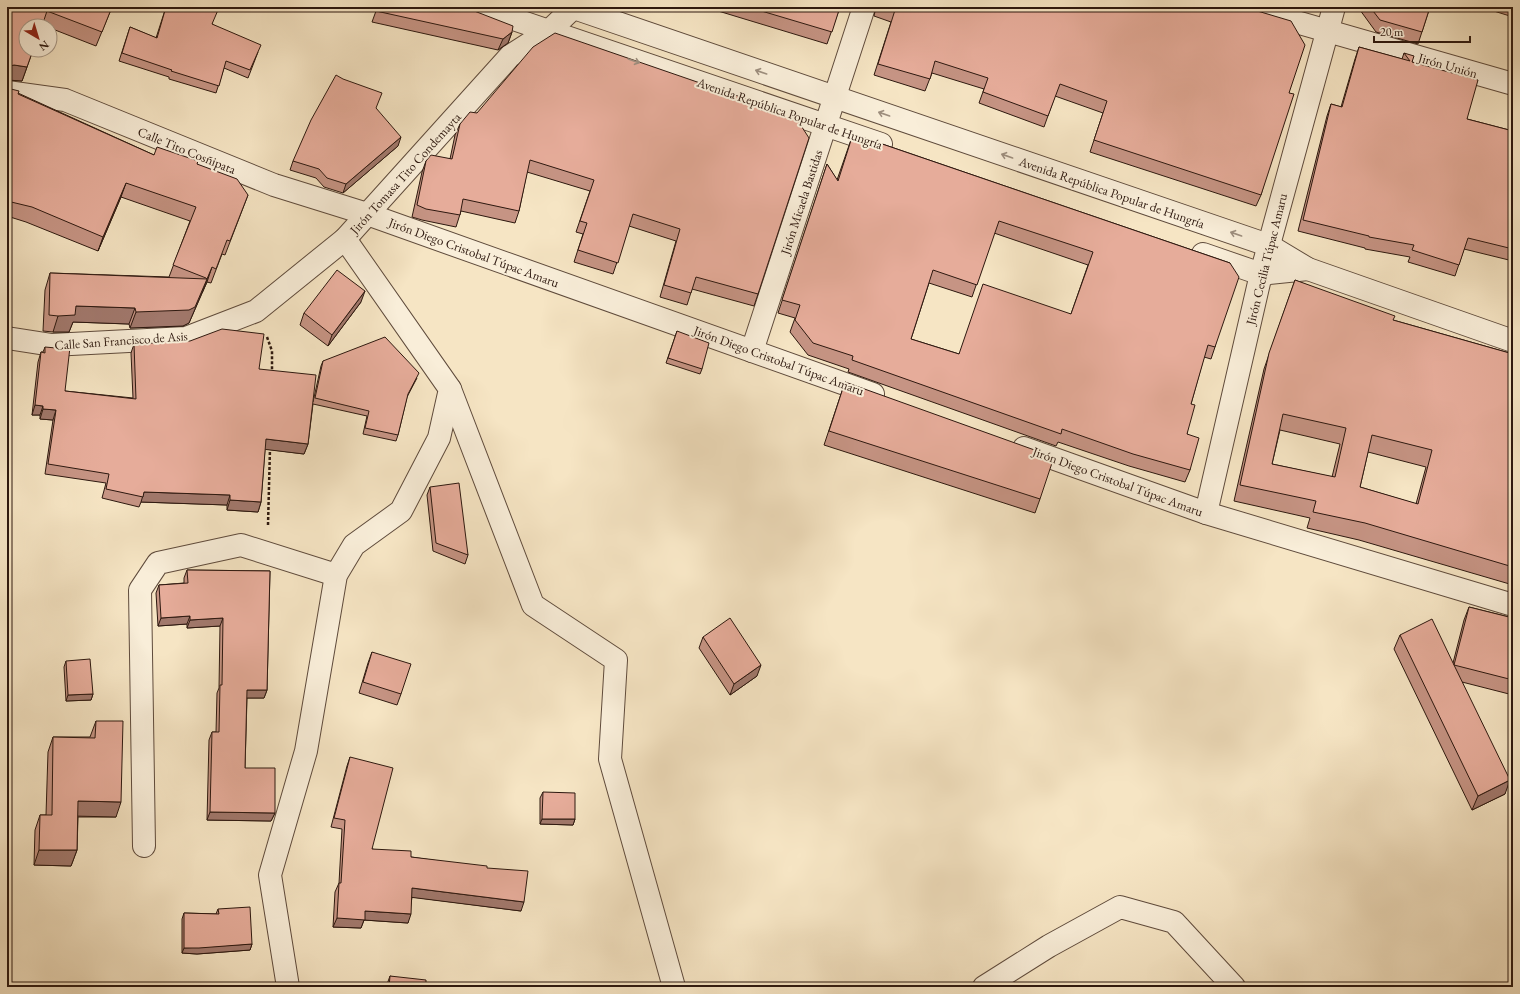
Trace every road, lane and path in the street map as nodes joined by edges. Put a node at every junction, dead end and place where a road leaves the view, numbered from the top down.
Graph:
1 (478, 7) edge
2 (573, 7) edge
3 (864, 7) edge
4 (1244, 7) edge
5 (1334, 7) edge
6 (1327, 31) junction
7 (549, 32) junction
8 (1513, 84) edge
9 (7, 92) edge
10 (835, 97) junction
11 (826, 125) junction
12 (901, 151) edge
13 (367, 214) junction
14 (344, 239) junction
15 (1268, 245) junction
16 (1186, 248) edge
17 (1308, 269) junction
18 (1261, 274) junction
19 (256, 311) junction
20 (7, 338) edge
21 (1513, 341) edge
22 (752, 351) junction
23 (272, 374) edge
24 (450, 389) junction
25 (893, 401) edge
26 (1005, 441) edge
27 (270, 444) edge
28 (1206, 513) junction
29 (267, 553) junction
30 (336, 574) junction
31 (1513, 605) edge
32 (144, 846) dead end
33 (288, 987) edge
34 (674, 987) edge
35 (984, 987) edge
36 (1234, 987) edge

1 - 7 street, Avenida República Popular de Hungría
2 - 7 street, Jirón Tomasa Tito Condemayta
10 -> 2 street, Avenida República Popular de Hungría
3 - 10 street, Jirón Micaela Bastidas
4 - 6 street, Jirón Unión
5 - 6 street, Jirón Cecilia Túpac Amaru
6 - 8 street, Jirón Unión
6 - 15 street, Jirón Cecilia Túpac Amaru
7 -> 11 street, Avenida República Popular de Hungría
7 - 13 street, Jirón Tomasa Tito Condemayta
9 - 13 street, Calle Tito Cosñipata
10 - 11 street, Jirón Micaela Bastidas
15 -> 10 street, Avenida República Popular de Hungría
11 - 12 street, Avenida República Popular de Hungría
11 - 22 street, Jirón Micaela Bastidas
13 - 14 street, Jirón Tomasa Tito Condemayta
13 - 22 street, Jirón Diego Cristobal Túpac Amaru
14 - 19 street, Jirón Tomasa Tito Condemayta
14 - 24 street
15 - 17 street, Avenida República Popular de Hungría
15 - 18 street, Jirón Cecilia Túpac Amaru
16 - 18 street, Avenida República Popular de Hungría
17 - 18 street, Avenida República Popular de Hungría
17 - 21 street, Avenida República Popular de Hungría
18 - 28 street, Jirón Cecilia Túpac Amaru
19 - 20 street, Calle San Francisco de Asis
19 - 23 path
22 - 25 street, Jirón Diego Cristobal Túpac Amaru
24 - 30 street
24 - 34 street
26 - 28 street, Jirón Diego Cristobal Túpac Amaru
27 - 29 path
28 - 31 street, Jirón Diego Cristobal Túpac Amaru
29 - 30 street
29 - 32 street
30 - 33 street
35 - 36 street

